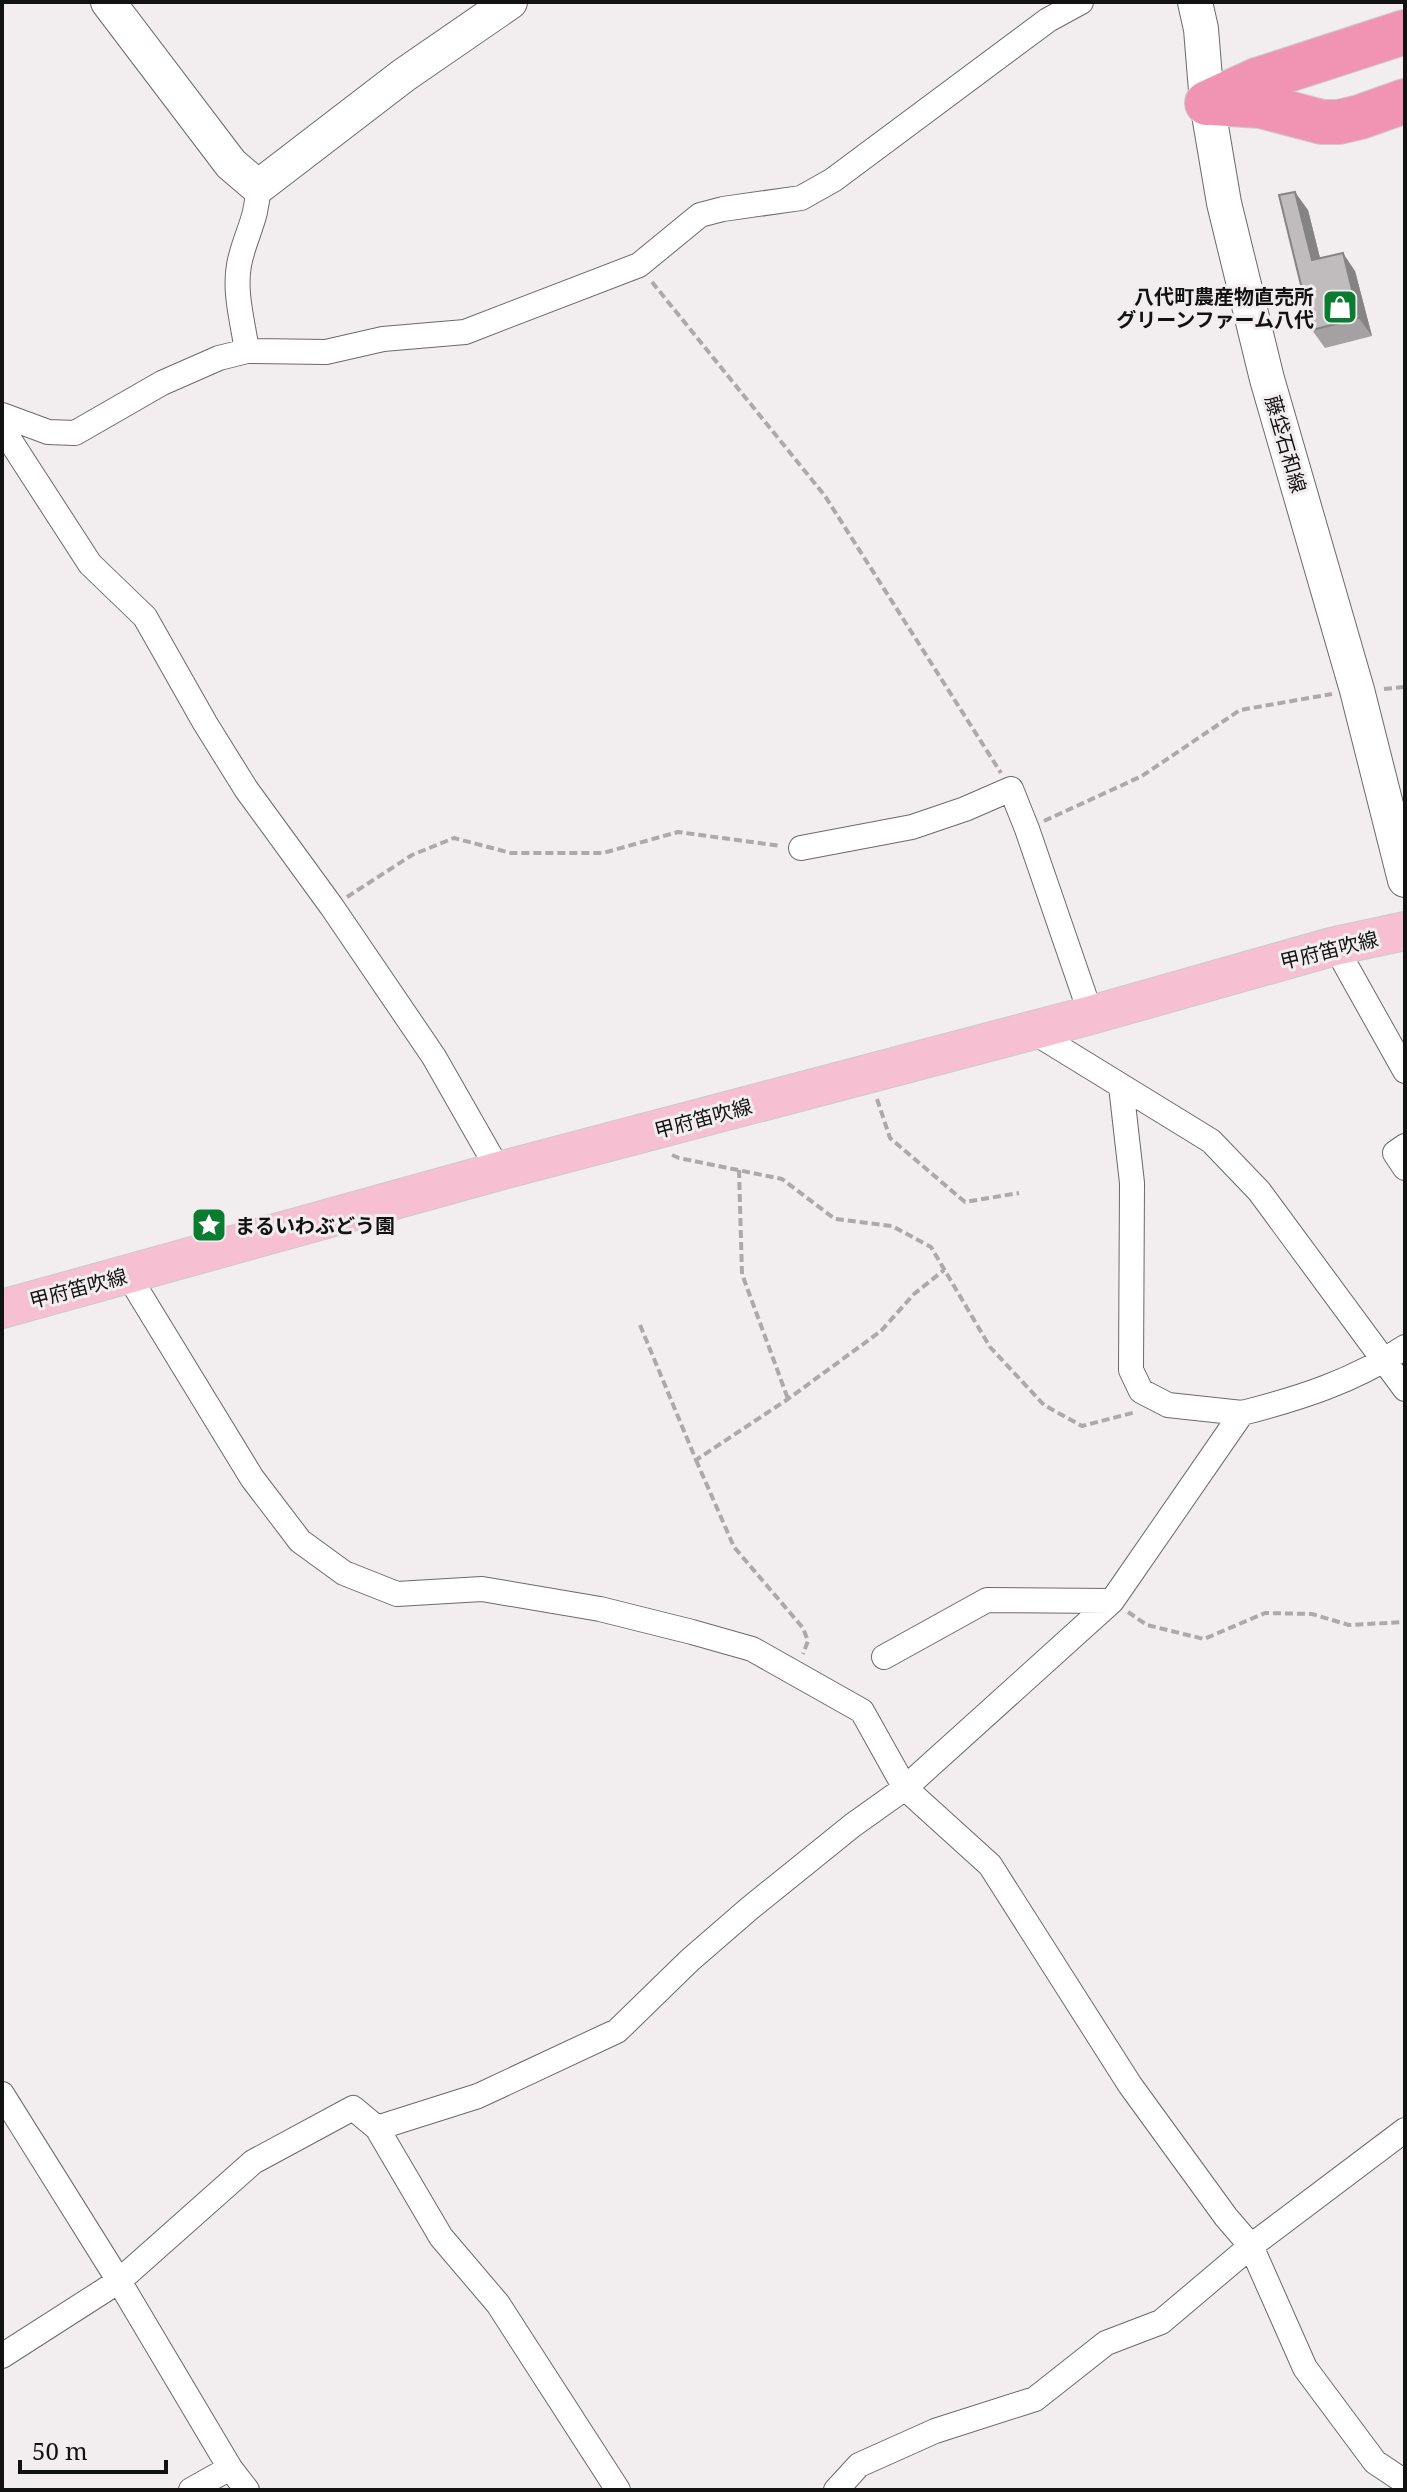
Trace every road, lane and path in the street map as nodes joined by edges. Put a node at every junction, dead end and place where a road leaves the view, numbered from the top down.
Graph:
1 (108, 2) edge
2 (510, 2) edge
3 (1081, 2) edge
4 (1195, 2) edge
5 (1405, 32) edge
6 (1405, 101) edge
7 (1207, 103) junction
8 (258, 187) junction
9 (639, 265) junction
10 (247, 351) junction
11 (2, 415) edge
12 (2, 428) edge
13 (1405, 687) edge
14 (1357, 690) junction
15 (1011, 789) junction
16 (1027, 829) junction
17 (801, 848) joint
18 (1405, 880) edge
19 (332, 907) junction
20 (1405, 931) edge
21 (1335, 946) junction
22 (1091, 1015) junction
23 (1032, 1031) junction
24 (1405, 1071) edge
25 (869, 1074) junction
26 (1121, 1086) junction
27 (635, 1136) junction
28 (1405, 1146) edge
29 (1405, 1168) edge
30 (739, 1170) junction
31 (499, 1171) junction
32 (1019, 1193) dead end
33 (944, 1270) junction
34 (128, 1275) junction
35 (2, 1309) edge
36 (640, 1325) dead end
37 (1405, 1347) edge
38 (1383, 1361) junction
39 (1405, 1389) edge
40 (788, 1399) junction
41 (1168, 1405) junction
42 (1242, 1413) junction
43 (696, 1460) junction
44 (1112, 1601) junction
45 (1405, 1622) edge
46 (884, 1657) dead end
47 (794, 1673) junction
48 (905, 1788) junction
49 (2, 2094) edge
50 (377, 2128) junction
51 (1405, 2130) edge
52 (1251, 2246) junction
53 (119, 2281) junction
54 (2, 2356) edge
55 (230, 2468) junction
56 (1405, 2482) edge
57 (191, 2490) edge
58 (247, 2490) edge
59 (618, 2490) edge
60 (836, 2490) edge

1 - 8 main road
2 - 8 main road
3 - 9 street
4 - 7 main road, 藤垈石和線
5 - 7 highway
6 - 7 highway
7 - 14 main road, 藤垈石和線
8 - 10 street
9 - 10 street
9 - 15 path
10 - 11 street
12 - 19 street
13 - 14 path
14 - 16 path
14 - 18 main road, 藤垈石和線
15 - 16 street
15 - 17 street
16 - 22 street
17 - 19 path
19 - 31 street
20 - 21 main road, 甲府笛吹線
21 - 22 main road, 甲府笛吹線
21 - 24 street
22 - 23 main road, 甲府笛吹線
23 - 25 main road, 甲府笛吹線
23 - 26 street
25 - 27 main road, 甲府笛吹線
25 - 32 path
26 - 38 street
26 - 41 street
27 - 30 path
27 - 31 main road, 甲府笛吹線
28 - 29 street
30 - 33 path
30 - 40 path
31 - 34 main road, 甲府笛吹線
33 - 40 path
33 - 41 path
34 - 35 main road, 甲府笛吹線
34 - 47 street
36 - 43 path
37 - 38 street
38 - 39 street
38 - 42 street
40 - 43 path
41 - 42 street
42 - 44 street
43 - 47 path
44 - 45 path
44 - 46 street
44 - 48 street
47 - 48 street
48 - 50 street
48 - 52 street
49 - 53 street
50 - 53 street
50 - 59 street
51 - 52 street
52 - 56 street
52 - 60 street
53 - 54 street
53 - 55 street
55 - 57 street
55 - 58 street

